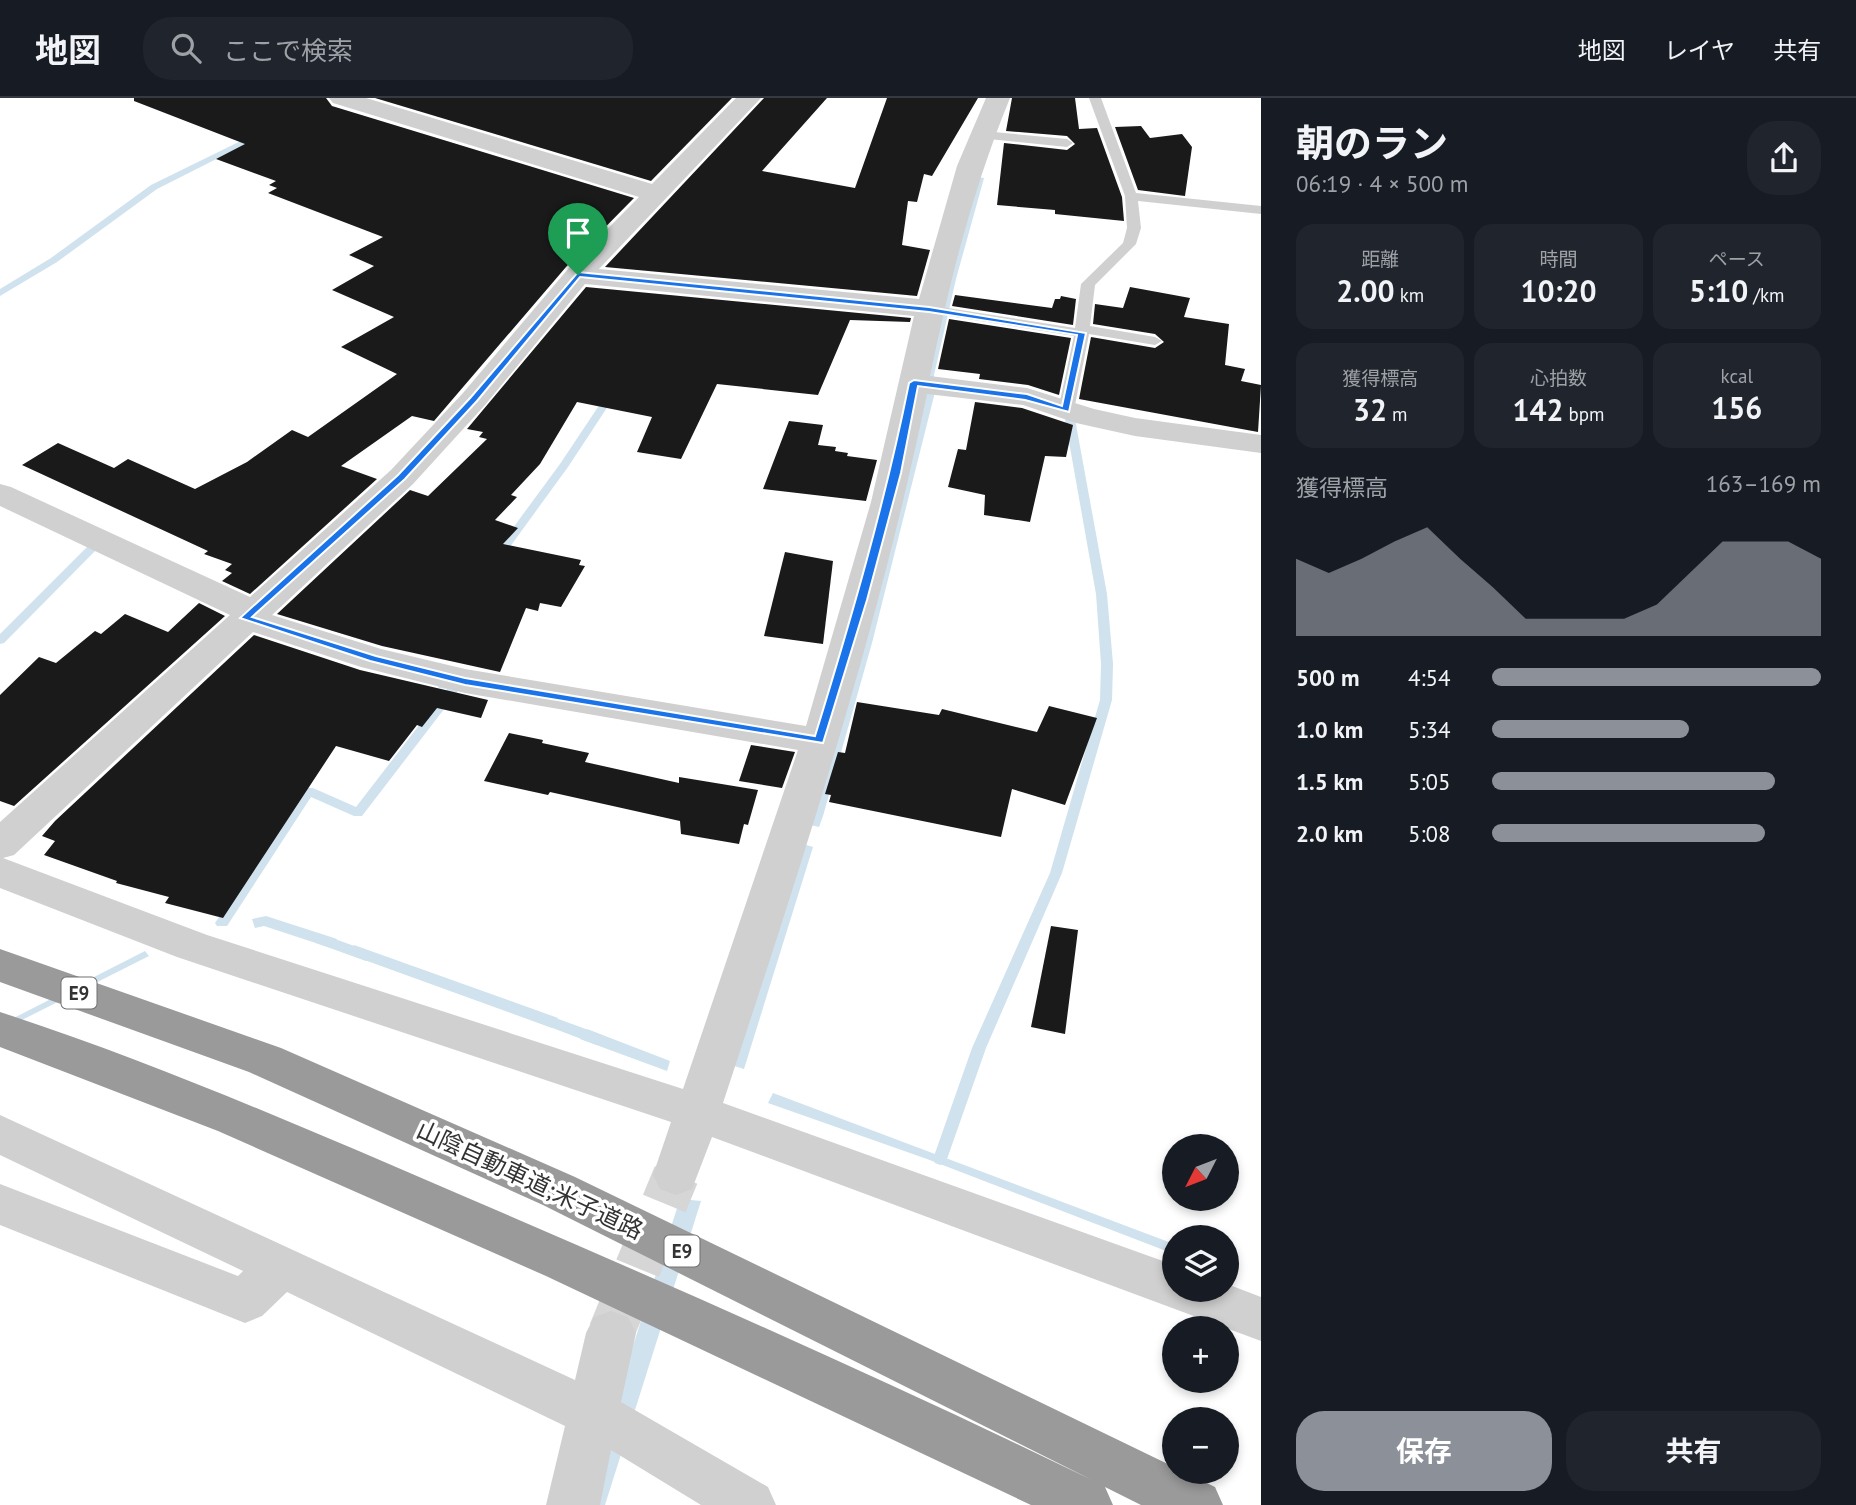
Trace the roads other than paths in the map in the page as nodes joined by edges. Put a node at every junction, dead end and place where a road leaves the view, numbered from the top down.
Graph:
1 (341, 98) edge
2 (749, 98) edge
3 (999, 98) edge
4 (1095, 98) edge
5 (993, 136) junction
6 (1067, 143) dead end
7 (658, 194) junction
8 (1130, 196) junction
9 (1261, 210) edge
10 (578, 275) junction
11 (941, 311) junction
12 (1082, 331) junction
13 (1155, 341) dead end
14 (927, 384) junction
15 (1066, 410) junction
16 (1261, 444) edge
17 (0, 494) edge
18 (249, 615) junction
19 (819, 741) junction
20 (0, 845) edge
21 (0, 872) edge
22 (0, 965) edge
23 (0, 1029) edge
24 (697, 1112) junction
25 (0, 1134) edge
26 (676, 1175) tunnel mouth
27 (0, 1203) edge
28 (280, 1268) junction
29 (1162, 1283) edge
30 (1215, 1302) edge
31 (1261, 1319) edge
32 (611, 1333) tunnel mouth
33 (611, 1423) junction
34 (573, 1505) edge
35 (749, 1505) edge
36 (1086, 1505) edge
37 (1196, 1505) edge

1 - 7 street
2 - 7 street
3 - 5 street
4 - 8 lane
5 - 6 lane
5 - 11 street
7 - 10 street
8 - 9 lane
8 - 12 lane
10 - 11 street
10 - 18 street
11 - 12 lane
11 - 14 street
12 - 13 lane
12 - 15 lane
14 - 15 street
14 - 19 street
15 - 16 street
17 - 18 street
18 - 19 street
18 - 20 street
19 - 24 street
21 - 24 street
22 - 37 highway, 山陰自動車道;米子道路 / E9
23 - 36 highway
24 - 26 street
24 - 29 street
25 - 28 street
27 - 28 street
28 - 33 street
30 - 31 street
32 - 33 street
33 - 34 street
33 - 35 street

